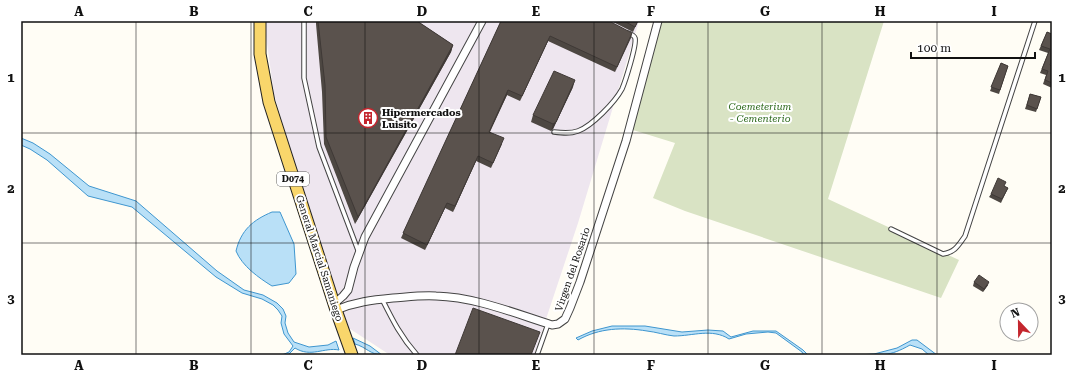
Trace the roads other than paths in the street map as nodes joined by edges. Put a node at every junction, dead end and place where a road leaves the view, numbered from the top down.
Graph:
1 (260, 21) edge
2 (304, 21) edge
3 (482, 21) edge
4 (658, 21) edge
5 (1035, 21) edge
6 (624, 31) edge
7 (554, 132) edge
8 (891, 229) dead end
9 (359, 253) junction
10 (382, 299) junction
11 (335, 307) junction
12 (548, 324) junction
13 (352, 354) edge
14 (417, 355) edge
15 (537, 355) edge

1 - 11 main road, General Marcial Samaniego / D074
2 - 9 lane
3 - 9 street
4 - 12 street, Virgen del Rosario
5 - 8 lane
6 - 7 lane
9 - 11 street
10 - 11 street
10 - 12 street
10 - 14 lane
11 - 13 main road, General Marcial Samaniego / D074
12 - 15 lane

